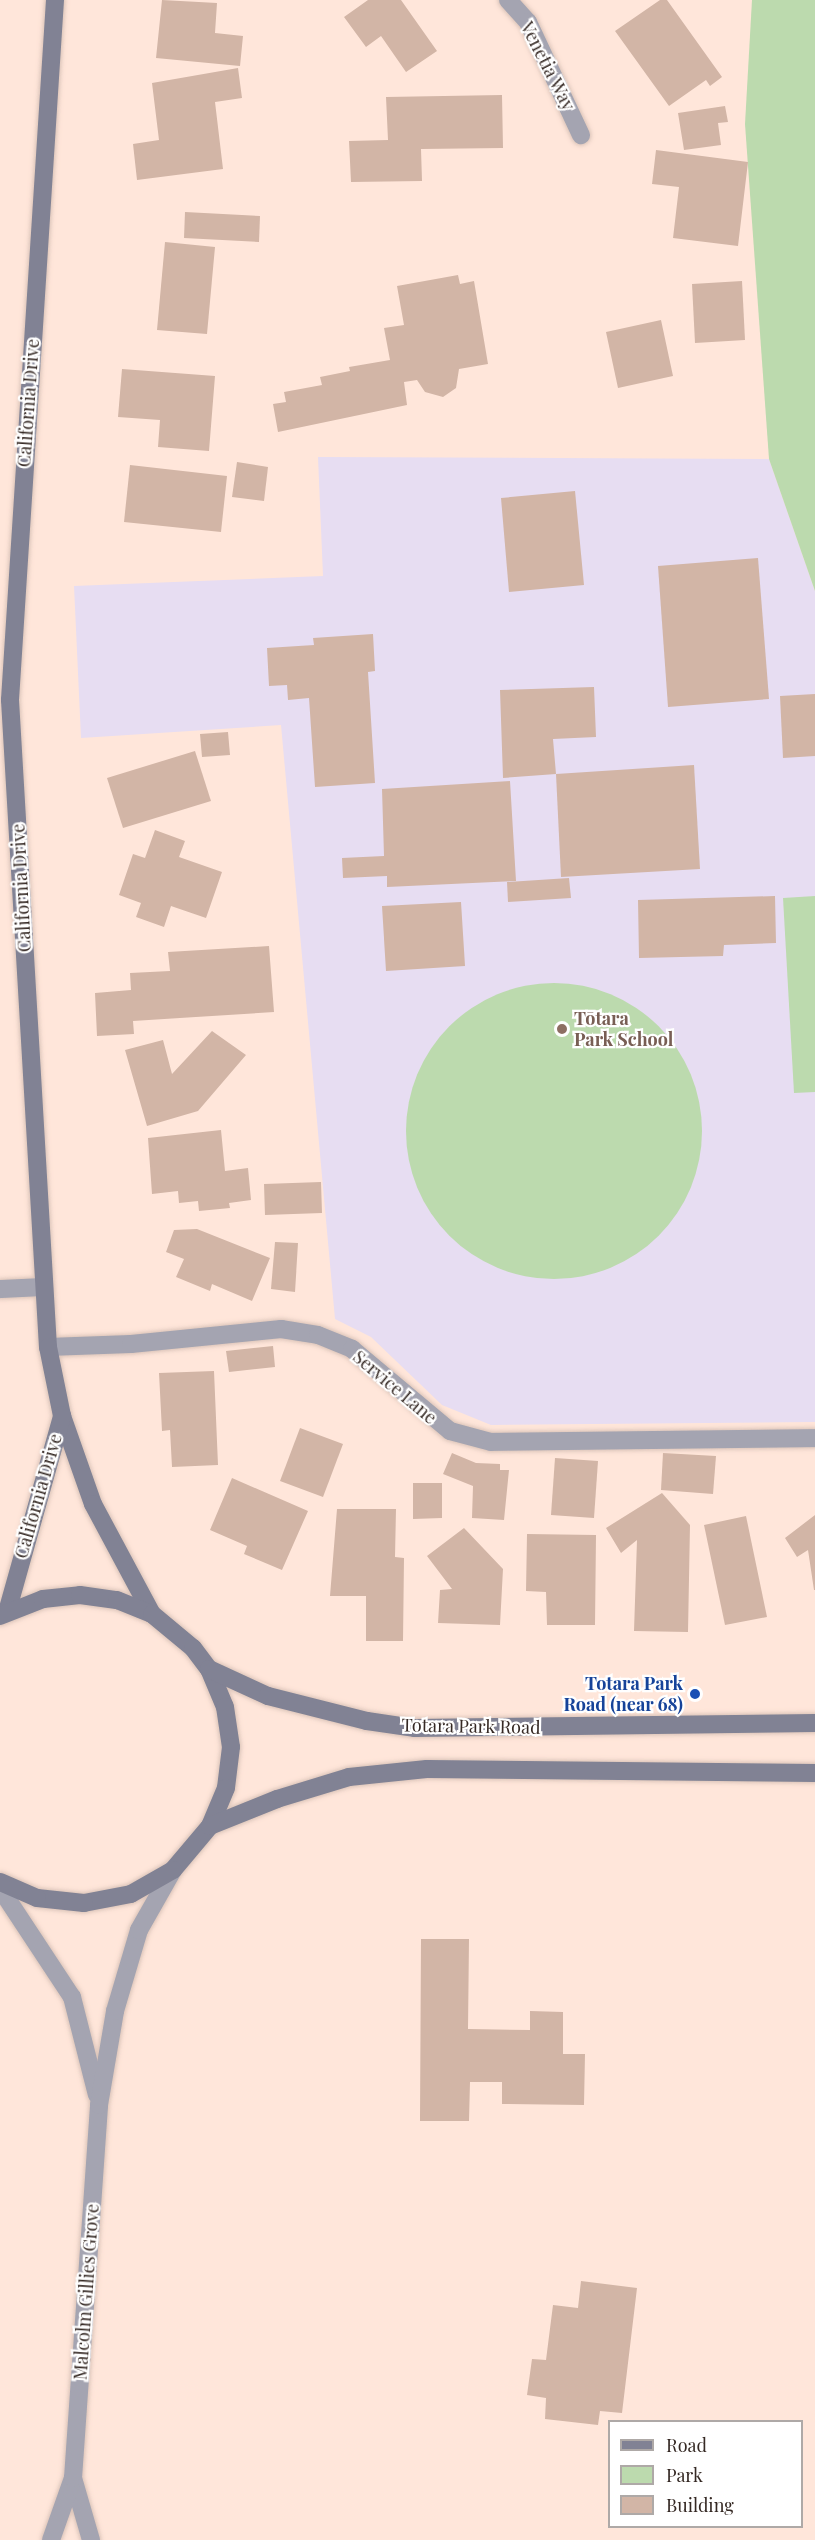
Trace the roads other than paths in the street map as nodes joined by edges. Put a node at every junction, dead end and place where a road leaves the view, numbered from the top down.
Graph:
1 (55, 0) edge
2 (508, 0) edge
3 (581, 135) dead end
4 (5, 700) edge
5 (44, 1287) junction
6 (0, 1289) edge
7 (48, 1347) junction
8 (62, 1416) junction
9 (815, 1438) edge
10 (4, 1614) edge
11 (152, 1614) junction
12 (209, 1669) junction
13 (815, 1723) edge
14 (815, 1773) edge
15 (210, 1826) junction
16 (173, 1870) junction
17 (0, 1882) edge
18 (0, 1888) edge
19 (99, 2105) junction
20 (73, 2478) junction
21 (51, 2540) edge
22 (91, 2540) edge

1 - 4 street, California Drive
2 - 3 street, Venetia Way
4 - 5 street, California Drive
5 - 6 street
5 - 7 street, California Drive
7 - 8 street, California Drive
7 - 9 street, Service Lane
8 - 10 street, California Drive
8 - 11 street, California Drive
10 - 11 street
11 - 12 street
12 - 13 street, Totara Park Road
12 - 15 street
14 - 15 street
15 - 16 street
16 - 17 street
16 - 19 street, Malcolm Gillies Grove
18 - 19 street, Malcolm Gillies Grove
19 - 20 street, Malcolm Gillies Grove
20 - 21 street, Malcolm Gillies Grove
20 - 22 street, Malcolm Gillies Grove

